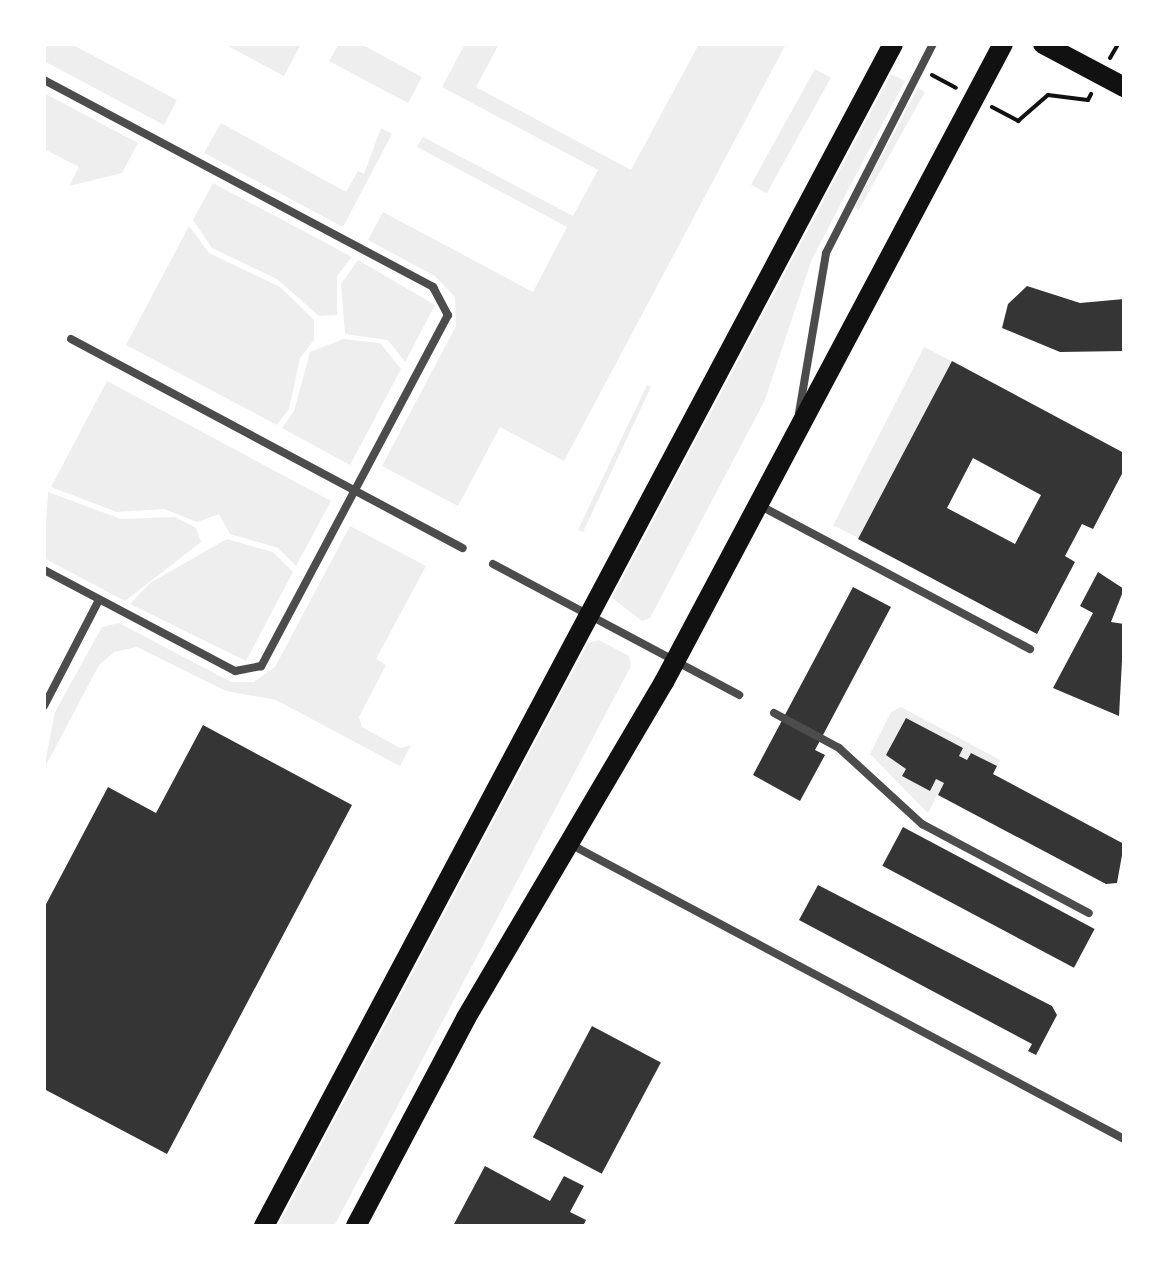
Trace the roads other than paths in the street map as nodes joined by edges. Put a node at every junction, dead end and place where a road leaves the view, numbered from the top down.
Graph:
1 (893, 44) edge
2 (933, 44) edge
3 (1003, 44) edge
4 (1043, 44) edge
5 (44, 80) edge
6 (1124, 87) edge
7 (71, 339) dead end
8 (790, 444) junction
9 (356, 491) junction
10 (758, 505) junction
11 (463, 548) dead end
12 (493, 564) dead end
13 (44, 570) edge
14 (99, 600) junction
15 (589, 615) junction
16 (1030, 649) dead end
17 (675, 661) junction
18 (739, 695) dead end
19 (44, 706) edge
20 (774, 713) dead end
21 (569, 844) junction
22 (1089, 913) dead end
23 (1124, 1139) edge
24 (264, 1226) edge
25 (356, 1226) edge

1 - 15 main road
2 - 8 street
3 - 8 main road
4 - 6 main road
5 - 9 street
7 - 9 street
8 - 10 main road
9 - 11 street
9 - 14 street
10 - 16 street
10 - 17 main road
12 - 15 street
13 - 14 street
14 - 19 street
15 - 17 street
15 - 24 main road
17 - 18 street
17 - 21 main road
20 - 22 street
21 - 23 street
21 - 25 main road

